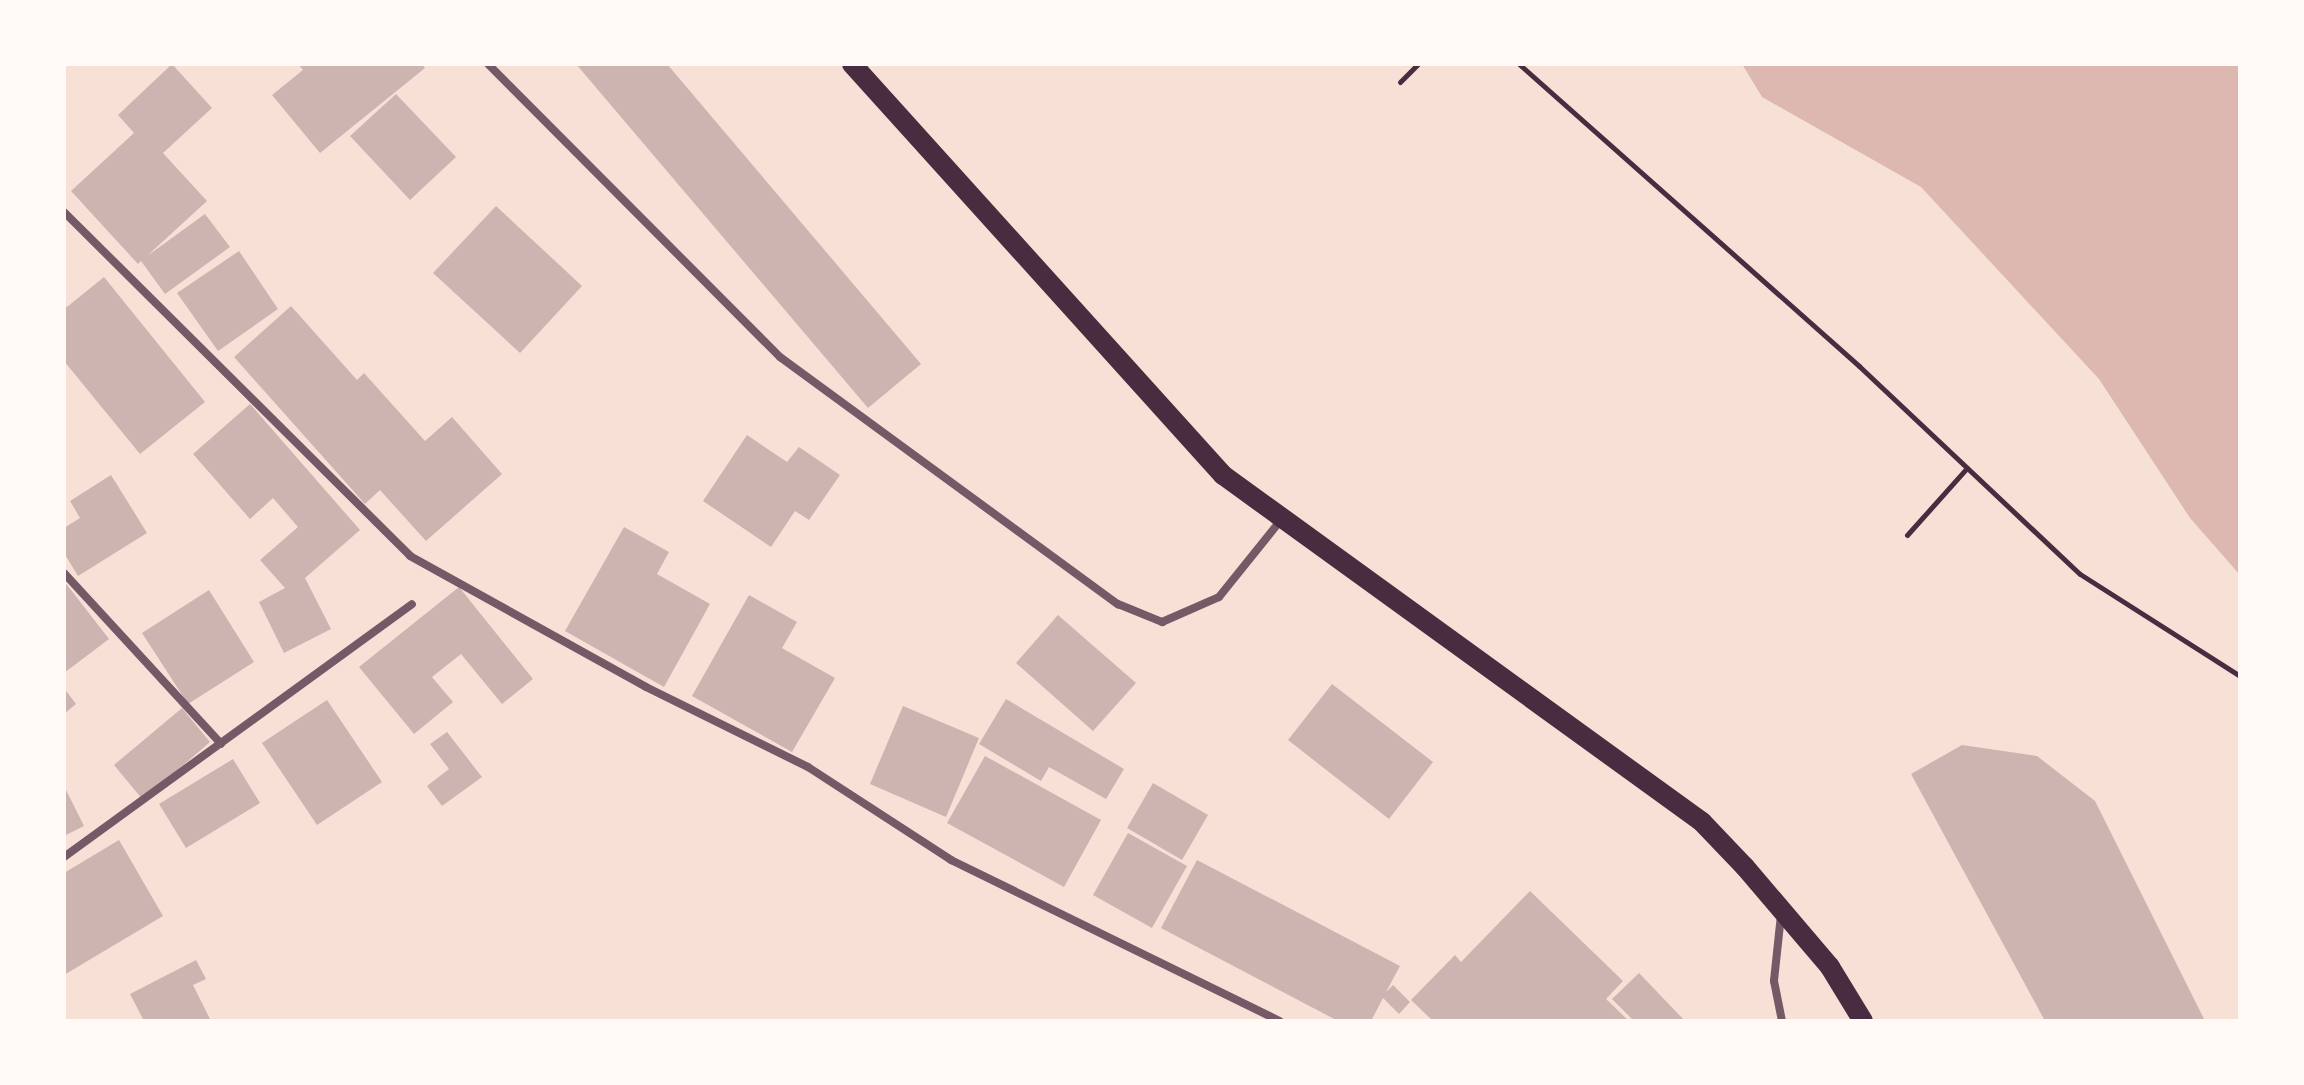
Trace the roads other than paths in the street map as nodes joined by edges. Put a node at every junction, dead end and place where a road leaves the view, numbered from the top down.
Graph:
1 (488, 64) edge
2 (852, 64) edge
3 (64, 212) edge
4 (1281, 519) junction
5 (64, 573) edge
6 (412, 604) dead end
7 (221, 744) junction
8 (64, 857) edge
9 (1782, 910) junction
10 (1280, 1021) edge
11 (1782, 1021) edge
12 (1863, 1021) edge

1 - 4 street
2 - 4 main road
3 - 10 street
4 - 9 main road
5 - 7 street
6 - 7 street
7 - 8 street
9 - 11 street
9 - 12 main road

